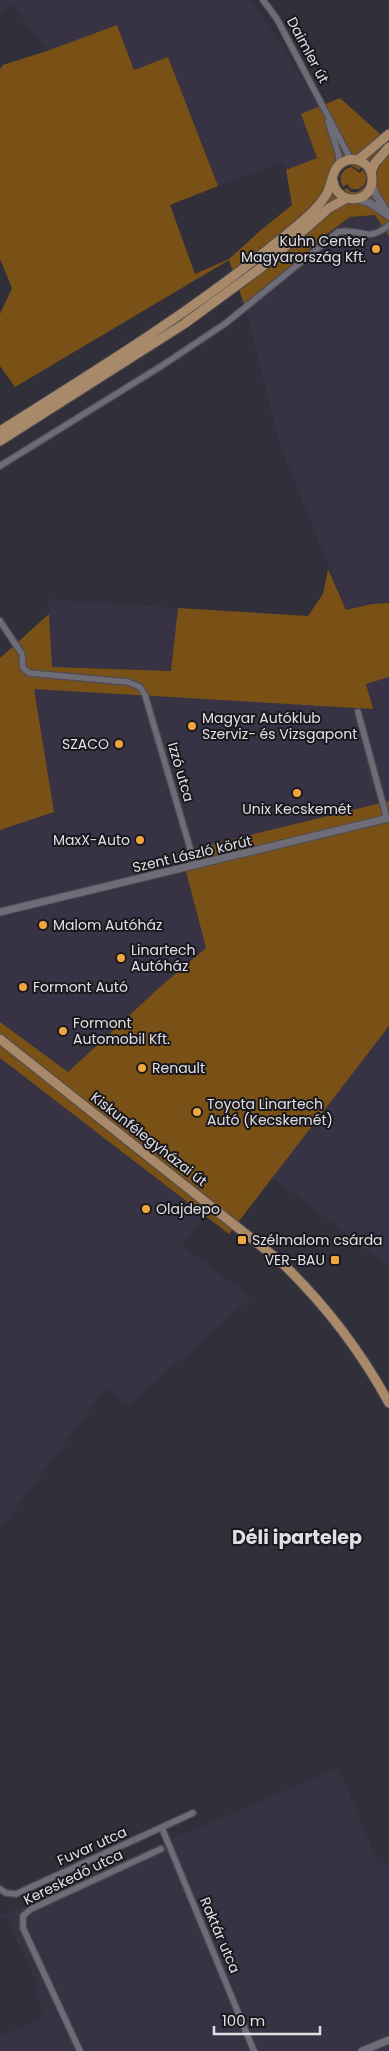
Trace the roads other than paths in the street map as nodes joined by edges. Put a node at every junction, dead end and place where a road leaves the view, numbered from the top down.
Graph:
1 (263, 0) edge
2 (327, 114) junction
3 (389, 134) edge
4 (389, 147) edge
5 (354, 160) junction
6 (338, 166) junction
7 (371, 172) junction
8 (333, 181) junction
9 (372, 184) junction
10 (352, 198) junction
11 (389, 215) edge
12 (389, 226) edge
13 (0, 431) edge
14 (0, 441) edge
15 (0, 466) edge
16 (0, 621) edge
17 (358, 712) dead end
18 (388, 819) edge
19 (195, 865) junction
20 (0, 912) edge
21 (0, 1039) edge
22 (389, 1403) edge
23 (193, 1813) dead end
24 (162, 1828) junction
25 (160, 1848) dead end
26 (0, 1889) edge
27 (389, 2040) edge
28 (80, 2051) edge
29 (254, 2051) edge
30 (362, 2051) edge

1 - 2 street, Daimler út
2 - 5 street, Daimler út
2 - 6 street, Daimler út
3 - 5 main road
4 - 7 main road
5 - 6 main road
5 - 7 main road
6 - 8 main road
7 - 9 main road
8 - 10 main road
8 - 13 main road
9 - 10 main road
9 - 11 street
10 - 11 street
10 - 14 main road
12 - 15 street
16 - 19 street, Izzó utca
17 - 18 street
18 - 19 street, Szent László körút
19 - 20 street, Szent László körút
21 - 22 main road, Kiskunfélegyházai út
23 - 24 street, Fuvar utca
24 - 26 street, Fuvar utca
24 - 29 street, Raktár utca
25 - 28 street, Kereskedő utca
27 - 30 street

